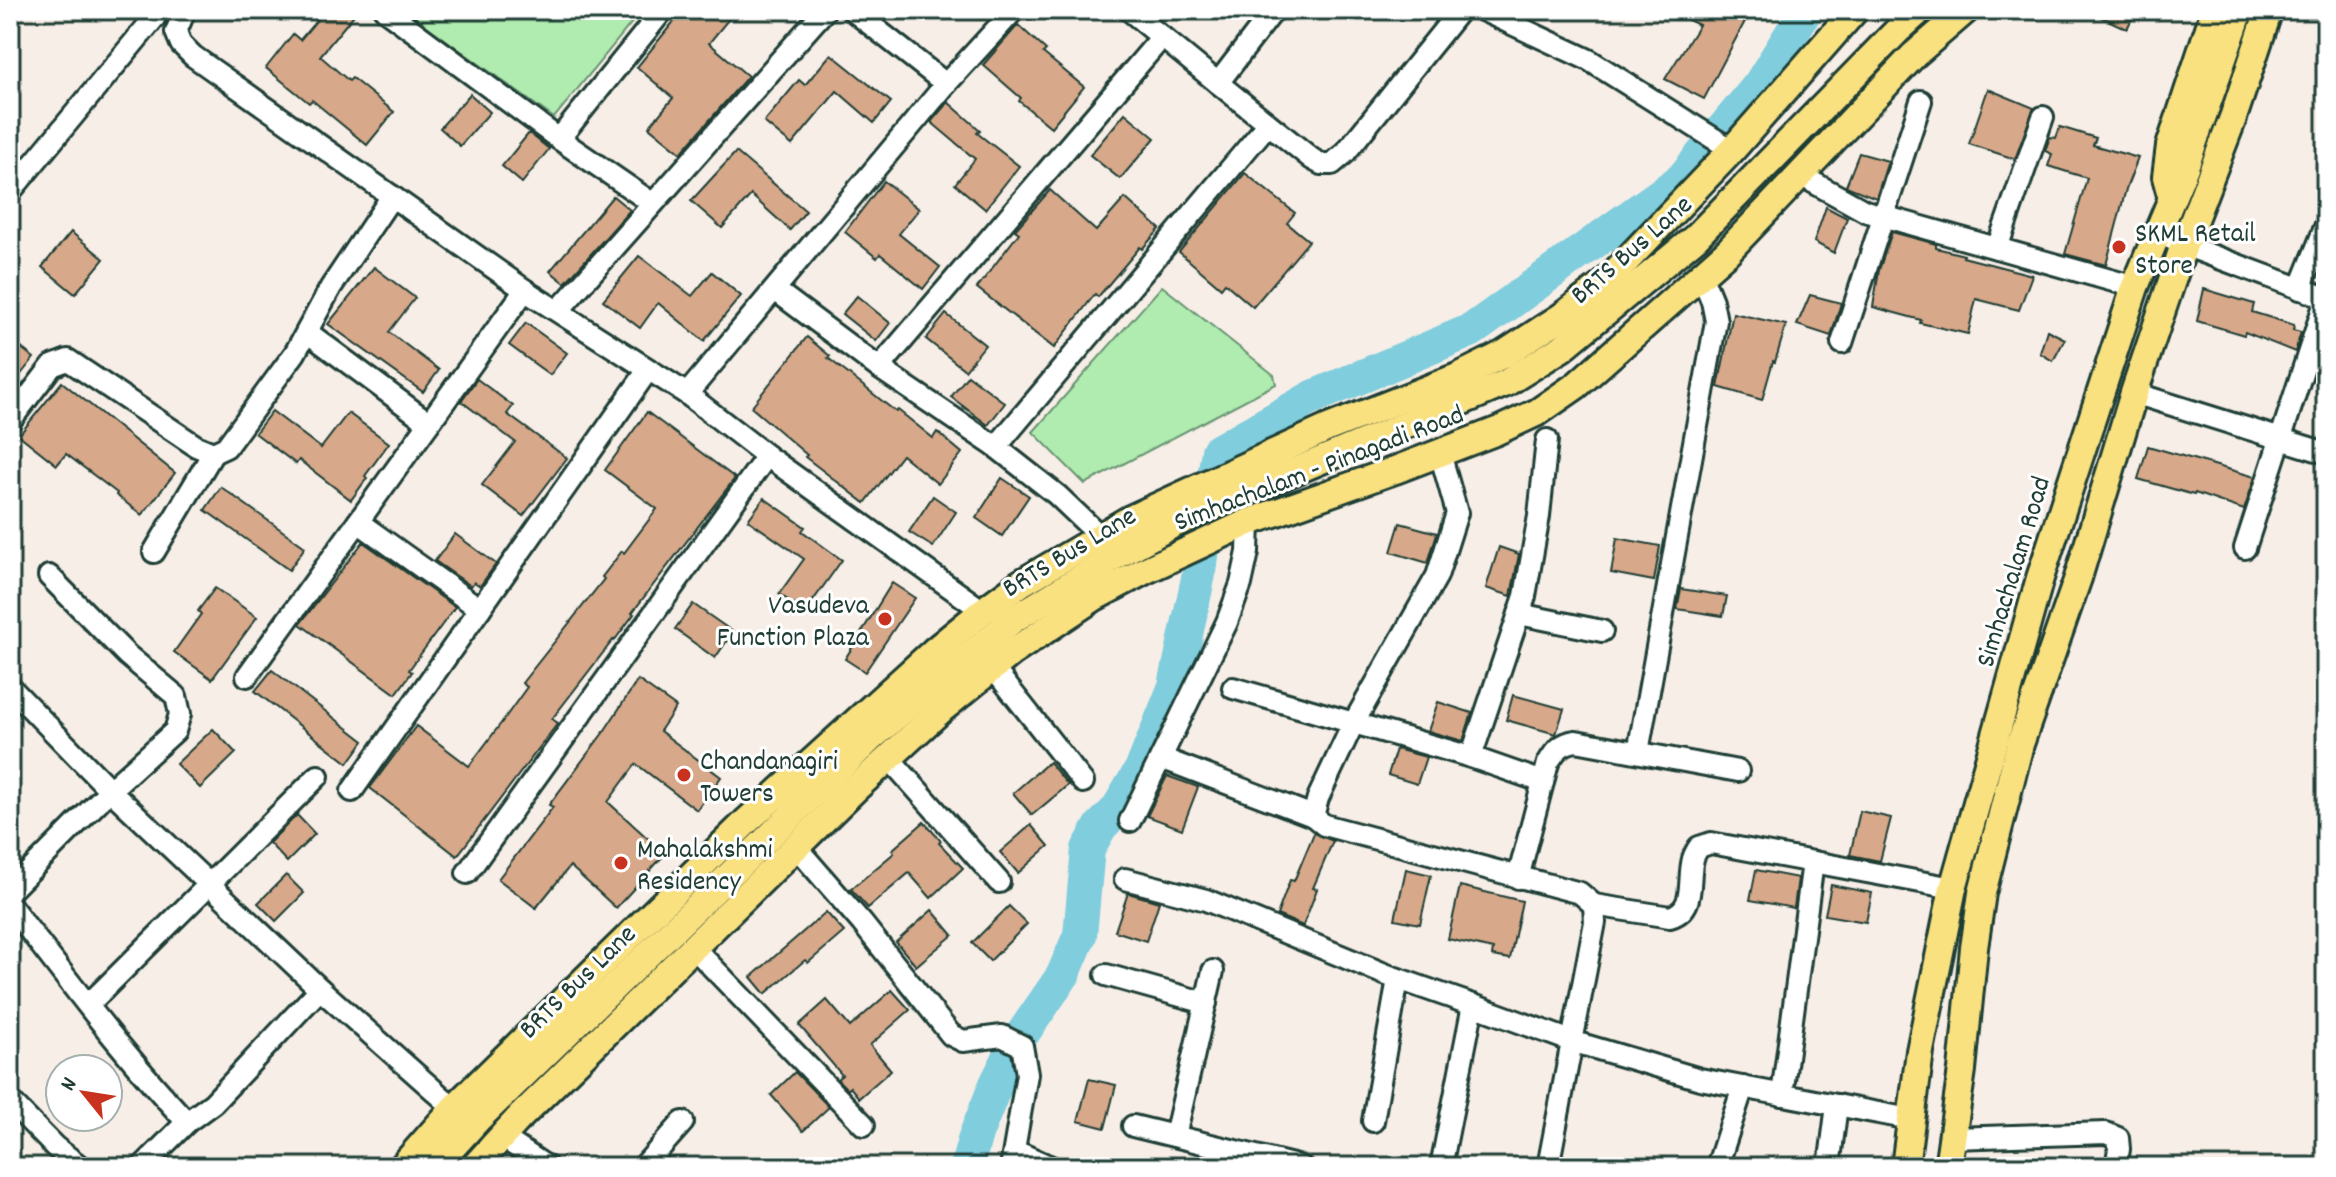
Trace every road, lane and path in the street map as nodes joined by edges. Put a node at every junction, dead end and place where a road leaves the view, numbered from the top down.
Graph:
1 (185, 10) edge
2 (663, 10) edge
3 (825, 10) edge
4 (852, 10) edge
5 (1014, 10) edge
6 (1129, 10) edge
7 (1274, 10) edge
8 (1460, 10) edge
9 (1482, 10) edge
10 (1855, 10) edge
11 (1920, 10) edge
12 (1966, 10) edge
13 (2215, 10) edge
14 (2240, 10) edge
15 (2269, 10) edge
16 (393, 12) edge
17 (151, 13) edge
18 (176, 32) junction
19 (1162, 37) junction
20 (1218, 83) junction
21 (946, 84) junction
22 (1921, 101) dead end
23 (2043, 117) dead end
24 (1268, 124) junction
25 (559, 139) junction
26 (1732, 149) junction
27 (1800, 175) junction
28 (10, 192) edge
29 (392, 196) junction
30 (2173, 199) junction
31 (652, 203) junction
32 (1884, 217) junction
33 (2326, 225) edge
34 (2159, 233) junction
35 (2184, 245) junction
36 (1997, 248) junction
37 (1701, 274) junction
38 (2135, 287) junction
39 (2300, 289) junction
40 (525, 290) junction
41 (775, 290) junction
42 (2326, 299) edge
43 (558, 311) junction
44 (307, 332) junction
45 (1842, 343) dead end
46 (879, 368) junction
47 (648, 370) junction
48 (2134, 393) junction
49 (687, 394) junction
50 (10, 421) edge
51 (429, 423) junction
52 (1547, 440) dead end
53 (2281, 440) junction
54 (996, 447) junction
55 (213, 453) junction
56 (1440, 453) junction
57 (2326, 453) edge
58 (767, 456) junction
59 (358, 522) junction
60 (1249, 522) junction
61 (1100, 536) junction
62 (2245, 548) dead end
63 (154, 552) dead end
64 (49, 576) dead end
65 (480, 609) junction
66 (983, 611) junction
67 (1519, 614) junction
68 (1602, 631) dead end
69 (993, 668) junction
70 (247, 676) dead end
71 (10, 687) edge
72 (1233, 688) dead end
73 (1353, 724) junction
74 (1638, 752) junction
75 (1471, 757) junction
76 (889, 758) junction
77 (1161, 758) junction
78 (1738, 771) dead end
79 (318, 776) dead end
80 (1083, 782) dead end
81 (1543, 782) junction
82 (110, 790) junction
83 (352, 791) dead end
84 (1313, 816) junction
85 (1130, 821) dead end
86 (796, 847) junction
87 (1813, 862) junction
88 (467, 873) dead end
89 (1518, 878) junction
90 (1125, 879) dead end
91 (14, 880) edge
92 (999, 882) dead end
93 (210, 885) junction
94 (1953, 888) junction
95 (1982, 893) junction
96 (10, 905) edge
97 (1594, 905) junction
98 (693, 947) junction
99 (1213, 971) dead end
100 (1106, 975) dead end
101 (1398, 979) junction
102 (320, 989) junction
103 (1206, 1003) junction
104 (88, 1005) junction
105 (1473, 1005) junction
106 (1571, 1041) junction
107 (1743, 1087) junction
108 (1782, 1095) junction
109 (10, 1101) edge
110 (1837, 1105) junction
111 (454, 1108) junction
112 (1910, 1119) junction
113 (1373, 1121) dead end
114 (187, 1122) junction
115 (683, 1122) dead end
116 (864, 1125) dead end
117 (1133, 1126) dead end
118 (1175, 1136) junction
119 (502, 1137) junction
120 (1953, 1138) junction
121 (1013, 1159) edge
122 (1250, 1161) edge
123 (81, 1167) edge
124 (142, 1167) edge
125 (402, 1167) edge
126 (434, 1167) edge
127 (474, 1167) edge
128 (547, 1167) edge
129 (643, 1167) edge
130 (1051, 1167) edge
131 (1301, 1167) edge
132 (1441, 1167) edge
133 (1548, 1167) edge
134 (1717, 1167) edge
135 (1829, 1167) edge
136 (1905, 1167) edge
137 (1948, 1167) edge
138 (2116, 1167) edge

1 - 18 street
2 - 25 street
3 - 31 street
4 - 21 street
5 - 21 street
6 - 19 street
7 - 20 street
8 - 24 street
9 - 26 street
10 - 26 main road, Simhachalam - Pinagadi Road
11 - 126 main road, BRTS Bus Lane
12 - 27 main road, Simhachalam - Pinagadi Road
13 - 30 main road
14 - 30 main road, Simhachalam Road
15 - 35 main road
16 - 25 street
17 - 18 street
17 - 28 street
18 - 29 street
19 - 20 street
19 - 46 street
20 - 24 street
21 - 41 street
22 - 32 street
23 - 36 street
24 - 54 street
25 - 31 street
26 - 61 main road, Simhachalam - Pinagadi Road
27 - 32 street
27 - 37 main road, Simhachalam - Pinagadi Road
29 - 40 street
29 - 44 street
30 - 34 main road, Simhachalam Road
31 - 43 street
32 - 36 street
32 - 45 street
33 - 39 street
34 - 35 street
34 - 38 main road, Simhachalam Road
35 - 39 street
35 - 48 main road
36 - 38 street
37 - 56 main road, Simhachalam - Pinagadi Road
37 - 74 street
38 - 94 main road, Simhachalam Road
39 - 42 street
40 - 43 street
40 - 51 street
41 - 46 street
41 - 49 street
42 - 53 street
43 - 47 street
44 - 51 street
44 - 55 street
46 - 54 street
47 - 49 street
47 - 65 street
48 - 53 street
48 - 95 main road
49 - 58 street
50 - 55 street
51 - 59 street
52 - 67 street
53 - 57 street
53 - 62 street
54 - 61 street
55 - 63 street
56 - 60 main road, Simhachalam - Pinagadi Road
56 - 73 street
58 - 66 street
58 - 88 street
59 - 65 street
59 - 70 street
60 - 69 main road, Simhachalam - Pinagadi Road
60 - 77 street
61 - 66 main road, Simhachalam - Pinagadi Road
64 - 82 street
65 - 83 street
66 - 111 main road, Simhachalam - Pinagadi Road
67 - 68 street
67 - 75 street
69 - 76 main road, Simhachalam - Pinagadi Road
69 - 80 street
71 - 82 street
72 - 73 street
73 - 75 street
73 - 84 street
74 - 78 street
74 - 81 street
75 - 81 street
76 - 86 main road, Simhachalam - Pinagadi Road
76 - 92 street
77 - 84 street
77 - 85 street
79 - 93 street
81 - 89 street
82 - 91 street
82 - 93 street
84 - 89 street
86 - 98 main road, Simhachalam - Pinagadi Road
86 - 121 street
87 - 94 street
87 - 97 street
87 - 108 street
89 - 97 street
90 - 101 street
93 - 102 street
93 - 104 street
94 - 95 main road
94 - 112 main road, Simhachalam Road
95 - 120 main road
96 - 104 street
97 - 106 street
98 - 116 street
98 - 119 main road, Simhachalam - Pinagadi Road
99 - 103 street
100 - 103 street
101 - 105 street
101 - 113 street
102 - 111 street
102 - 114 street
103 - 118 street
104 - 114 street
105 - 106 street
105 - 132 street
106 - 107 street
106 - 133 street
107 - 108 street
107 - 134 street
108 - 110 street
109 - 123 street
110 - 112 street
110 - 135 street
111 - 125 main road, Simhachalam - Pinagadi Road
112 - 136 main road, Simhachalam Road
114 - 124 street
115 - 129 street
117 - 118 street
118 - 122 street
119 - 127 main road, Simhachalam - Pinagadi Road
119 - 128 street
120 - 137 main road
120 - 138 street
121 - 130 street
122 - 131 street

